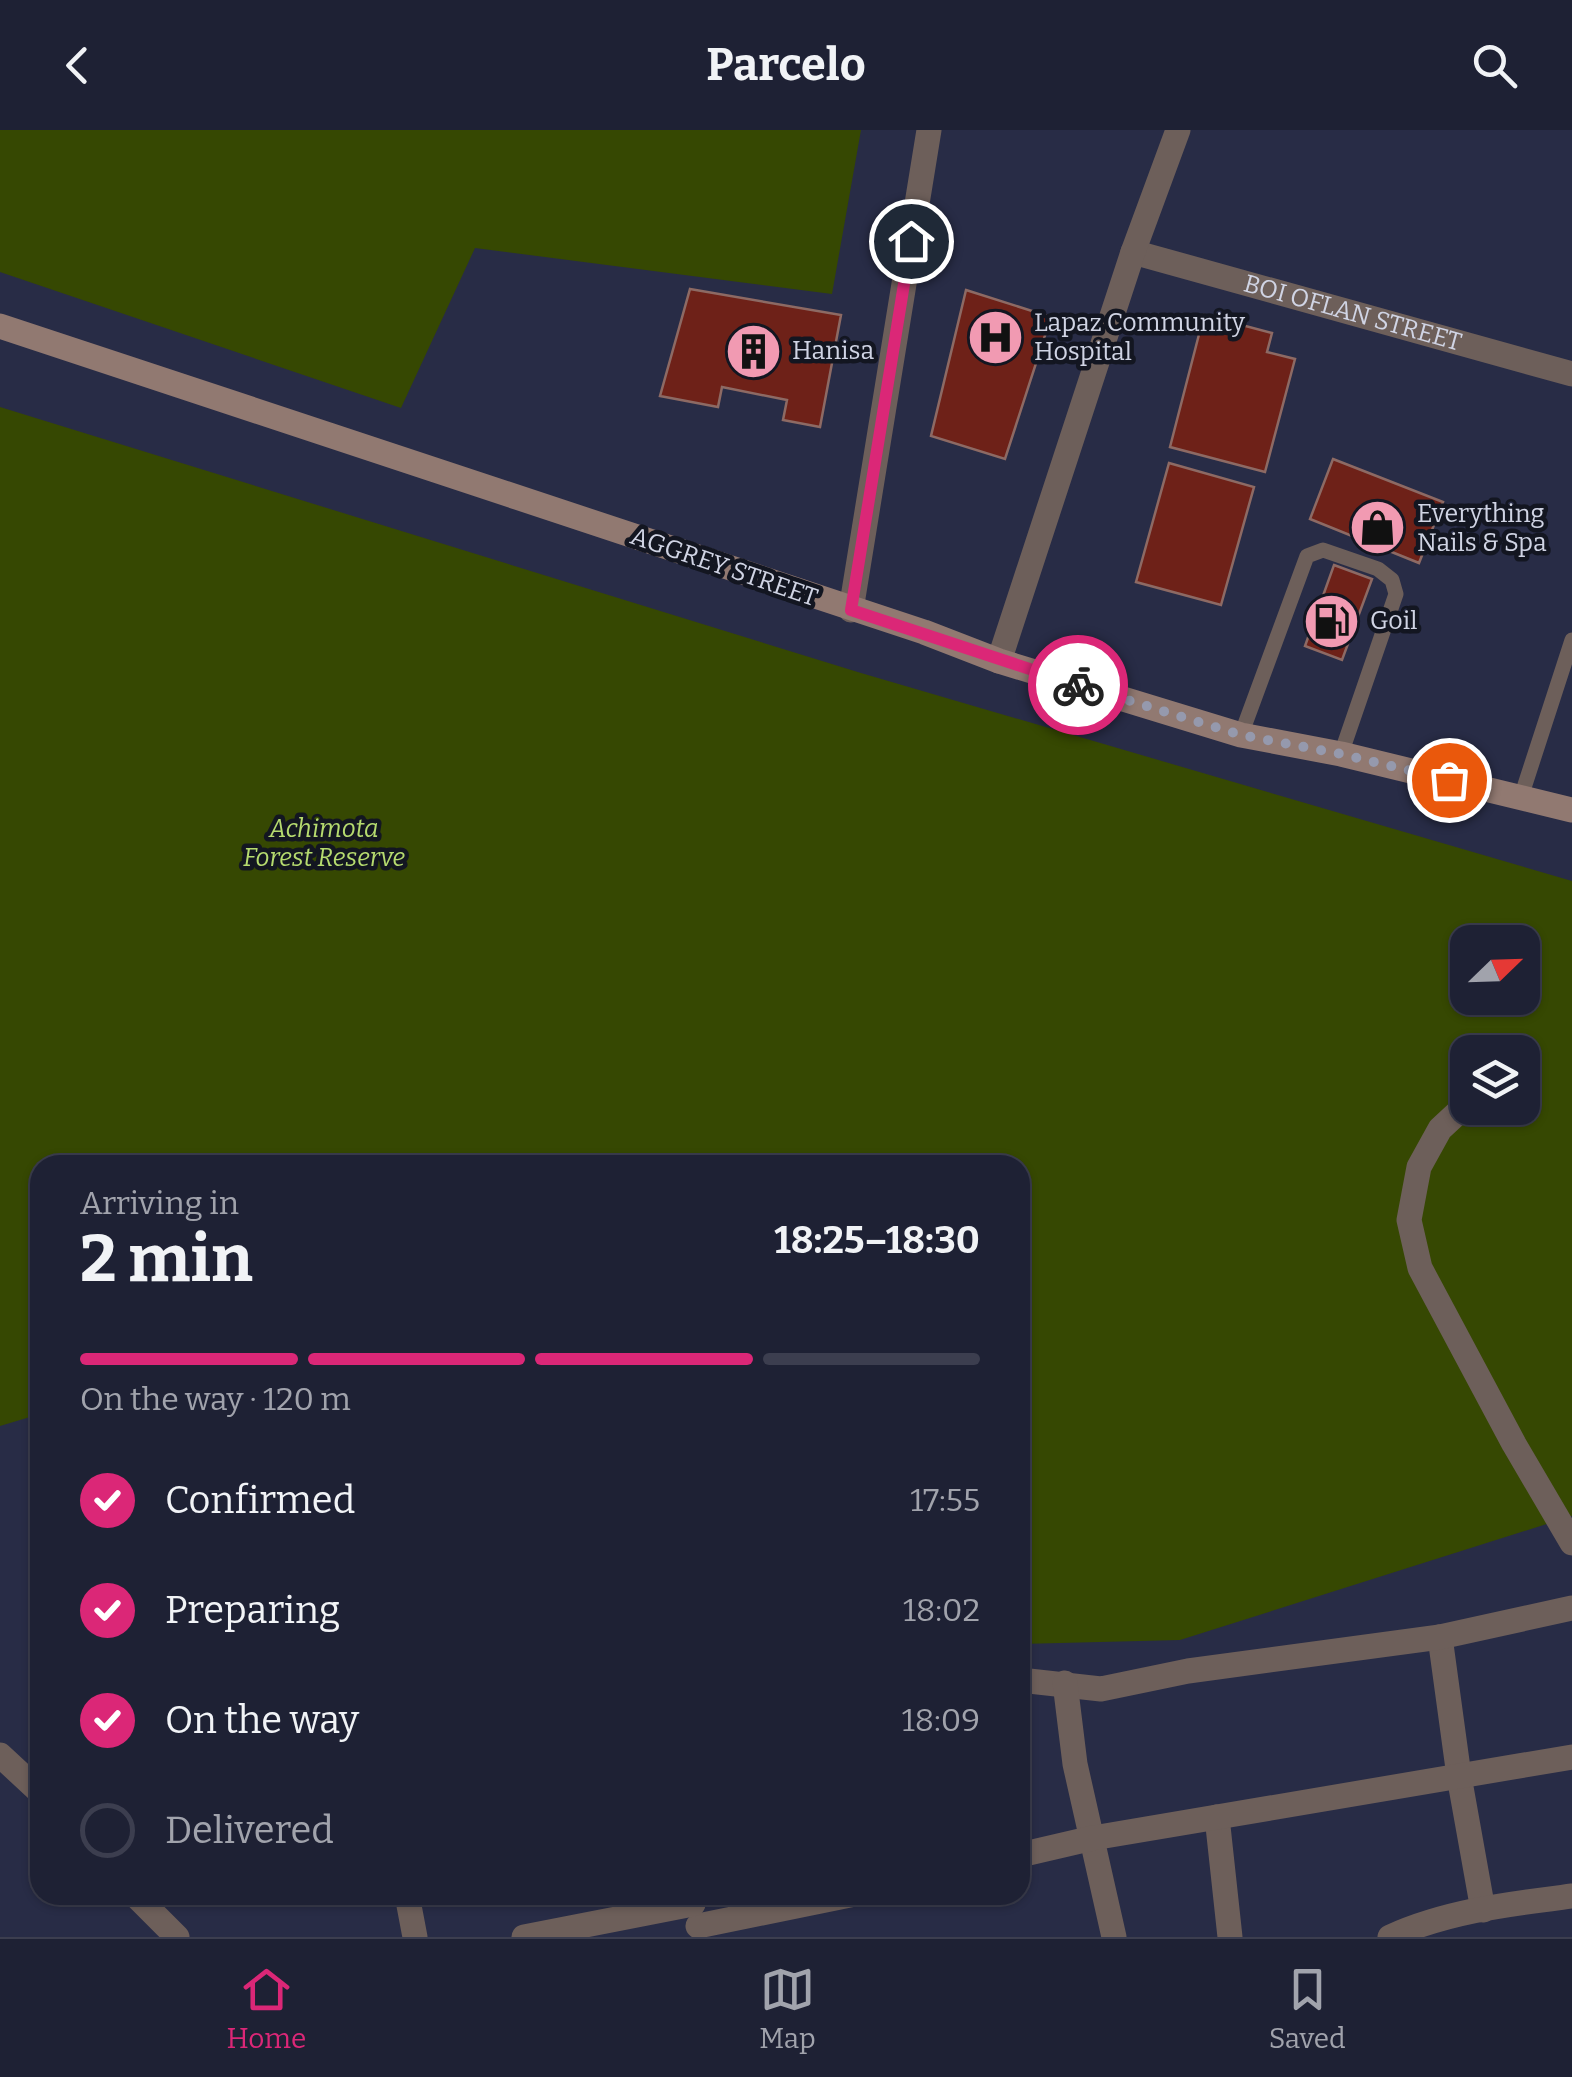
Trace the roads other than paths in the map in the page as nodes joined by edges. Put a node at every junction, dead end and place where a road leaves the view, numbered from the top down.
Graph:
1 (929, 130) edge
2 (1178, 130) edge
3 (1133, 252) junction
4 (0, 326) edge
5 (1572, 374) edge
6 (851, 610) junction
7 (1572, 640) edge
8 (999, 661) junction
9 (1241, 735) junction
10 (1341, 754) junction
11 (1521, 797) junction
12 (1572, 810) edge
13 (1450, 1120) edge
14 (1572, 1543) edge
15 (1572, 1608) edge
16 (1440, 1637) junction
17 (1030, 1681) edge
18 (1065, 1683) junction
19 (0, 1755) edge
20 (1572, 1758) edge
21 (1460, 1776) junction
22 (30, 1783) edge
23 (1217, 1817) junction
24 (1093, 1838) junction
25 (1030, 1853) edge
26 (1572, 1896) edge
27 (146, 1905) edge
28 (409, 1905) edge
29 (773, 1905) edge
30 (1483, 1910) junction
31 (696, 1915) edge
32 (177, 1937) edge
33 (415, 1937) edge
34 (524, 1937) edge
35 (1114, 1937) edge
36 (1230, 1937) edge
37 (1390, 1937) edge

1 - 6 street
2 - 3 street
3 - 5 street, BOI OFLAN STREET
3 - 8 street
4 - 6 main road, AGGREY STREET
6 - 8 main road, AGGREY STREET
7 - 11 lane
8 - 9 main road, AGGREY STREET
9 - 10 main road, AGGREY STREET
9 - 10 lane
10 - 11 main road, AGGREY STREET
11 - 12 main road, AGGREY STREET
13 - 14 street
15 - 16 street
16 - 18 street
16 - 21 street
17 - 18 street
18 - 24 street
19 - 22 street
20 - 21 street
21 - 23 street
21 - 30 street
23 - 24 street
23 - 36 street
24 - 25 street
24 - 35 street
26 - 30 street
27 - 32 street
28 - 33 street
29 - 31 street
30 - 37 street
31 - 34 street

